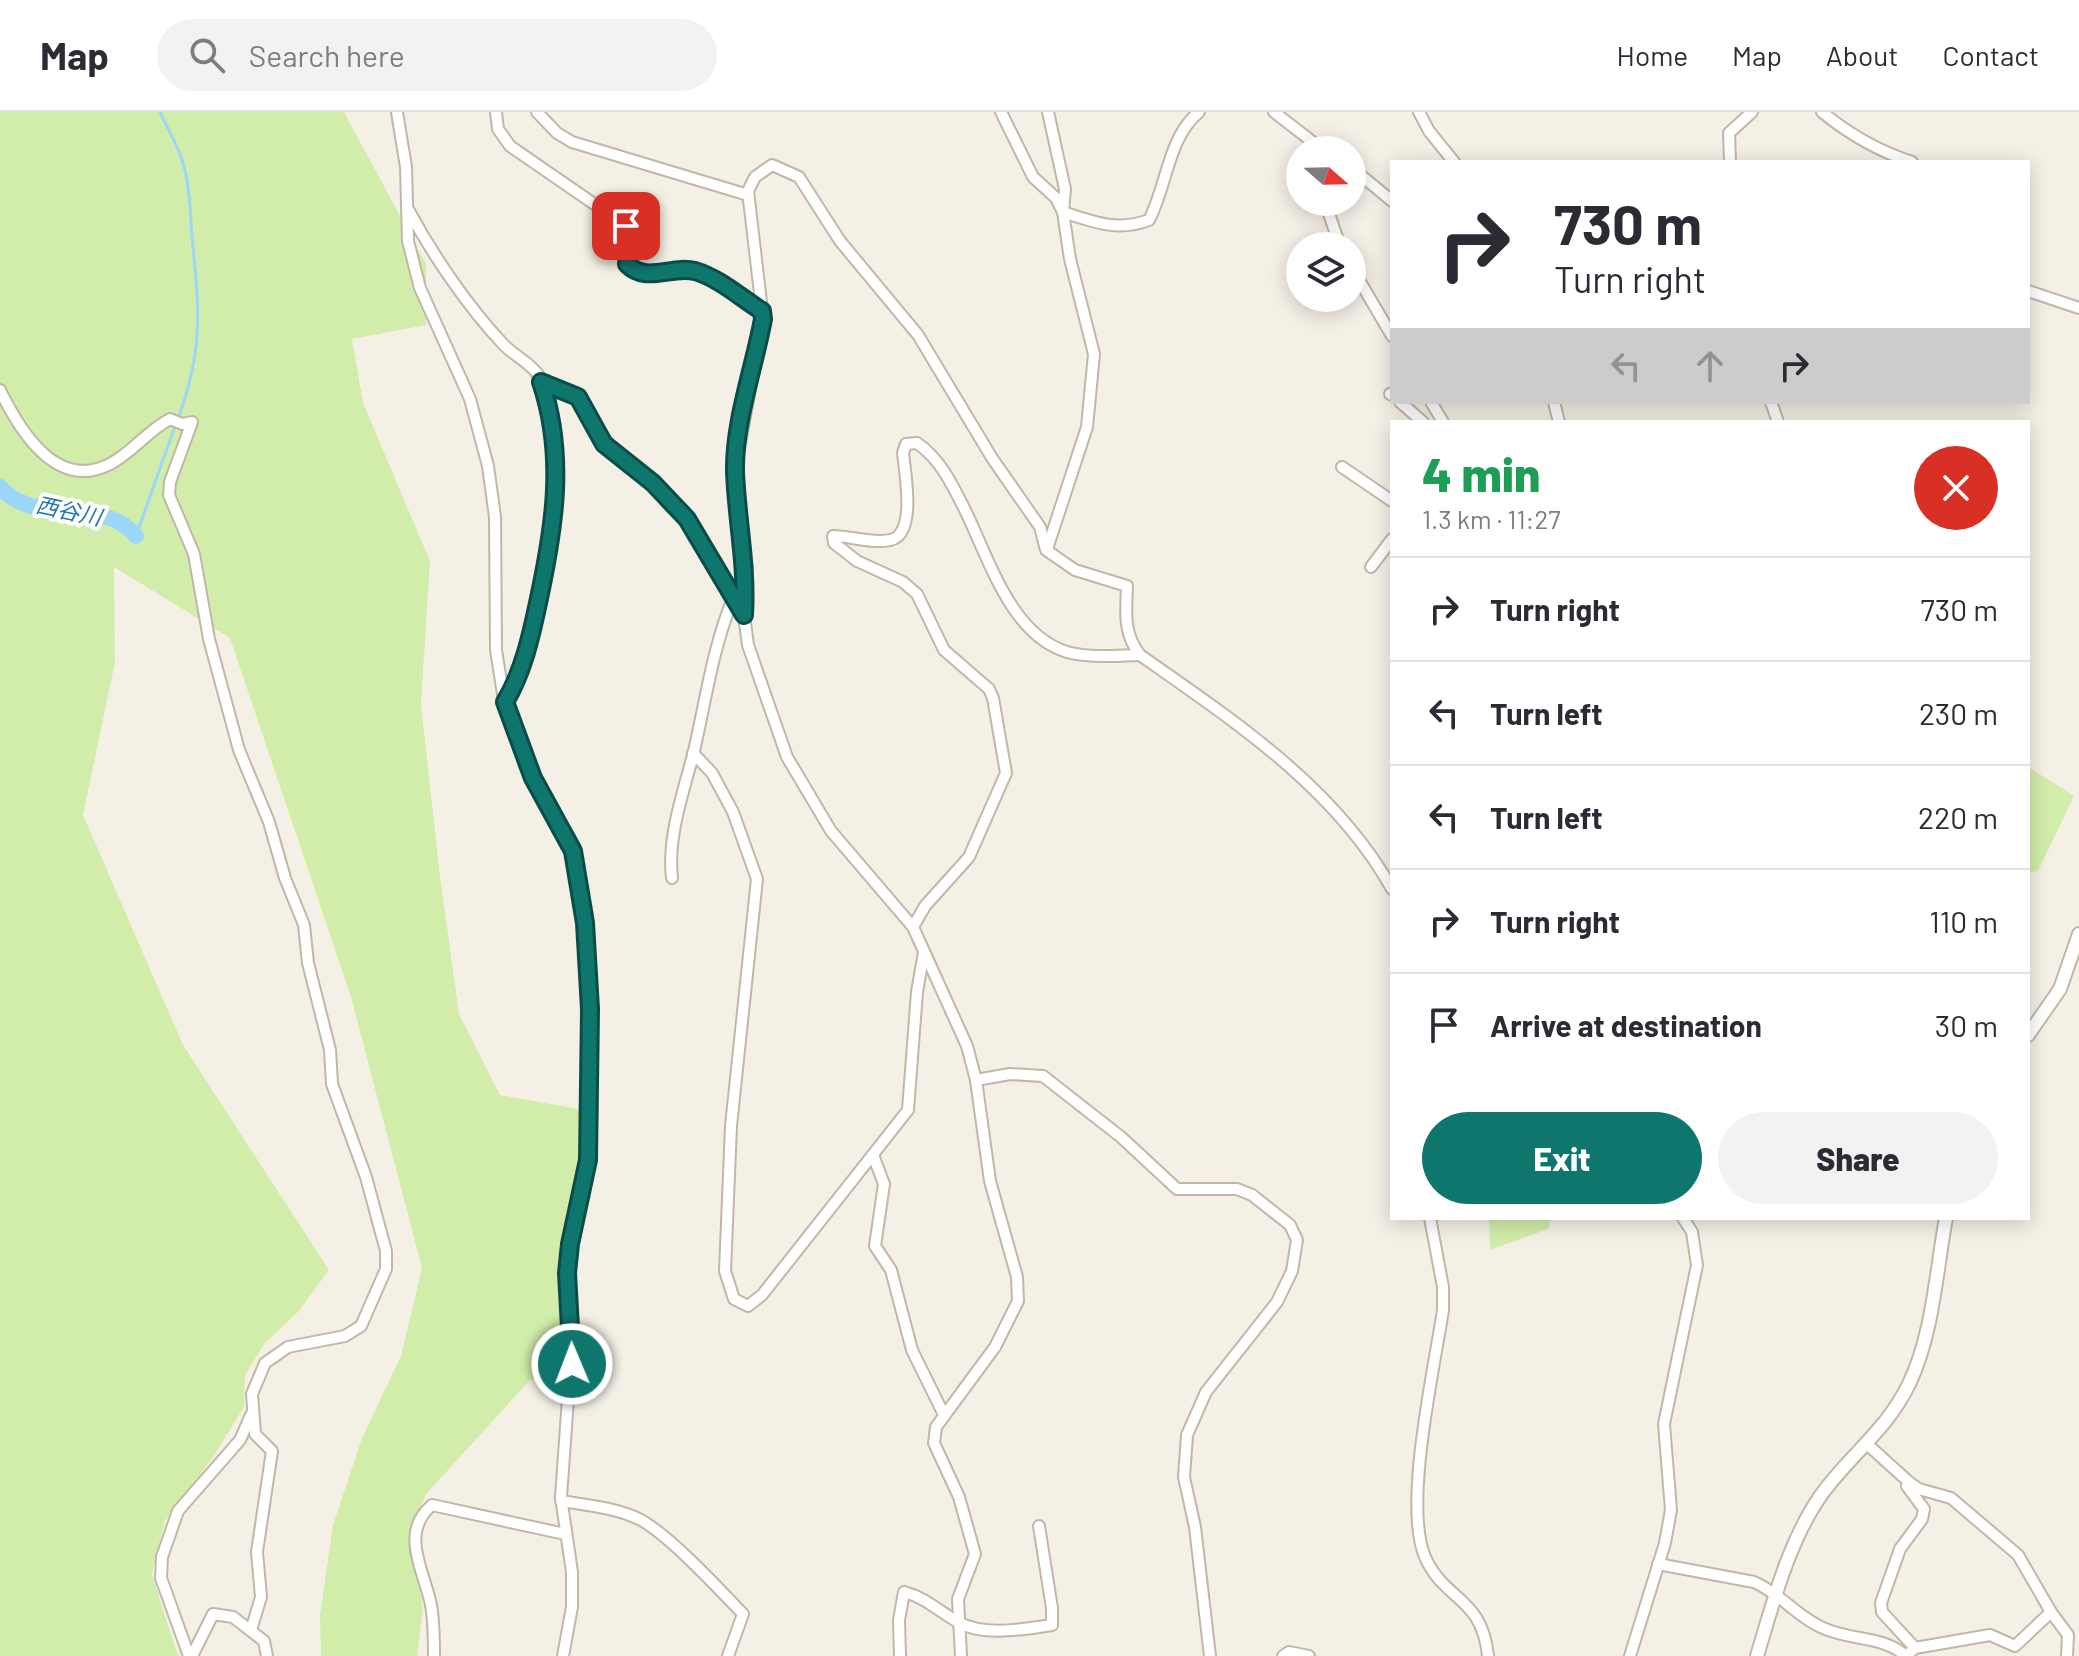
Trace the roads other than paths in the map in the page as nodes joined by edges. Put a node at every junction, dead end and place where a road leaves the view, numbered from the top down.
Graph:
1 (397, 112) edge
2 (496, 112) edge
3 (537, 112) edge
4 (1001, 112) edge
5 (1048, 112) edge
6 (1199, 112) edge
7 (1274, 112) edge
8 (1419, 112) edge
9 (1752, 112) edge
10 (1822, 112) edge
11 (1305, 136) edge
12 (1452, 160) edge
13 (1730, 160) edge
14 (1906, 160) edge
15 (1366, 180) edge
16 (748, 195) junction
17 (1390, 199) edge
18 (406, 206) junction
19 (1063, 212) junction
20 (1366, 292) edge
21 (2030, 292) edge
22 (2079, 308) edge
23 (762, 311) junction
24 (1390, 333) edge
25 (541, 382) junction
26 (0, 390) edge
27 (1402, 404) edge
28 (1421, 420) edge
29 (1342, 467) dead end
30 (1390, 500) edge
31 (1390, 542) edge
32 (1046, 550) junction
33 (1371, 567) dead end
34 (734, 596) junction
35 (744, 615) junction
36 (1140, 655) junction
37 (505, 702) junction
38 (693, 753) junction
39 (672, 878) dead end
40 (1390, 885) edge
41 (913, 927) junction
42 (2079, 934) edge
43 (925, 950) junction
44 (2030, 1032) edge
45 (976, 1080) junction
46 (873, 1155) junction
47 (1430, 1220) edge
48 (1684, 1220) edge
49 (1694, 1220) edge
50 (1946, 1220) edge
51 (1691, 1230) junction
52 (253, 1409) junction
53 (944, 1415) junction
54 (1868, 1445) junction
55 (1910, 1483) junction
56 (561, 1501) junction
57 (1039, 1526) dead end
58 (565, 1534) junction
59 (1658, 1564) junction
60 (1777, 1594) junction
61 (2051, 1612) junction
62 (957, 1622) junction
63 (251, 1630) junction
64 (1911, 1652) edge
65 (191, 1656) edge
66 (267, 1656) edge
67 (434, 1656) edge
68 (563, 1656) edge
69 (728, 1656) edge
70 (900, 1656) edge
71 (961, 1656) edge
72 (1210, 1656) edge
73 (1283, 1656) edge
74 (1309, 1656) edge
75 (1488, 1656) edge
76 (1630, 1656) edge
77 (1757, 1656) edge
78 (2067, 1656) edge

1 - 18 street
2 - 23 street
3 - 16 street
4 - 19 street
5 - 19 street
6 - 19 street
7 - 11 street
8 - 12 street
9 - 13 street
10 - 14 street
15 - 17 street
16 - 23 street
16 - 32 street
18 - 25 street
18 - 37 street
19 - 32 street
20 - 24 street
21 - 22 street
23 - 35 street
25 - 34 street
25 - 37 street
26 - 52 street
27 - 28 street
29 - 30 street
31 - 33 street
32 - 36 street
34 - 35 street
34 - 38 street
35 - 41 street
36 - 40 street
36 - 41 street
37 - 56 street
38 - 39 street
38 - 46 street
41 - 43 street
42 - 44 street
43 - 45 street
43 - 46 street
45 - 53 street
45 - 72 street
46 - 53 street
47 - 75 street
48 - 51 street
49 - 51 street
50 - 54 street
51 - 59 street
52 - 63 street
52 - 65 street
53 - 62 street
54 - 55 street
54 - 60 street
55 - 61 street
55 - 64 street
56 - 58 street
56 - 69 street
57 - 62 street
58 - 67 street
58 - 68 street
59 - 60 street
59 - 76 street
60 - 64 street
60 - 77 street
61 - 64 street
61 - 78 street
62 - 70 street
62 - 71 street
63 - 65 street
63 - 66 street
73 - 74 street

